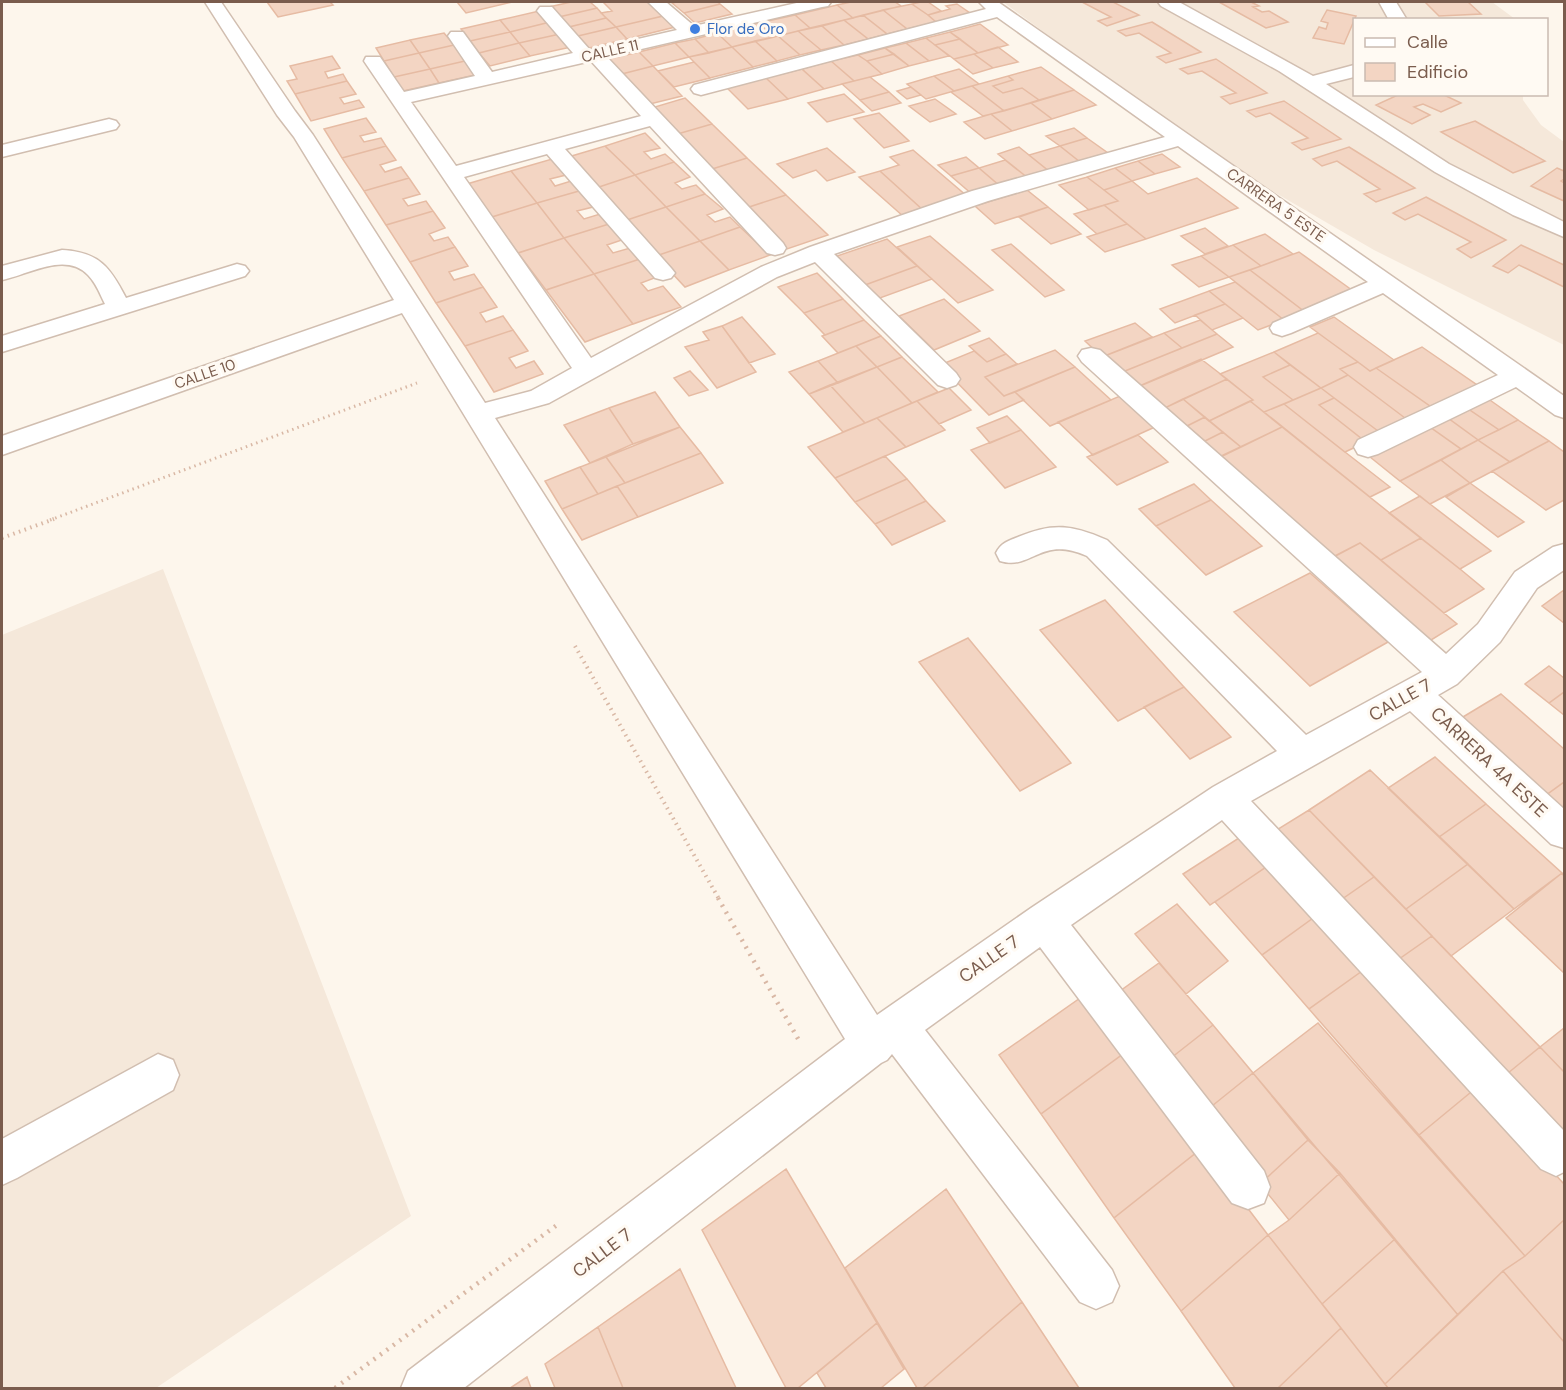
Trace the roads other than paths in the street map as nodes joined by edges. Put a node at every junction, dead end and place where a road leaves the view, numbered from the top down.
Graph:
1 (213, 2) edge
2 (656, 2) edge
3 (822, 2) edge
4 (1167, 2) edge
5 (1388, 2) edge
6 (993, 6) edge
7 (546, 11) dead end
8 (1397, 18) edge
9 (692, 33) junction
10 (457, 36) dead end
11 (590, 56) junction
12 (373, 62) dead end
13 (1353, 70) edge
14 (487, 79) junction
15 (1310, 83) junction
16 (701, 89) dead end
17 (398, 99) junction
18 (654, 119) junction
19 (110, 124) dead end
20 (1182, 139) junction
21 (551, 146) junction
22 (2, 151) edge
23 (451, 174) junction
24 (1564, 230) edge
25 (775, 248) dead end
26 (819, 252) junction
27 (237, 271) dead end
28 (2, 273) edge
29 (663, 273) dead end
30 (1386, 283) junction
31 (408, 303) junction
32 (119, 308) junction
33 (1282, 328) dead end
34 (2, 344) edge
35 (1091, 356) dead end
36 (586, 371) junction
37 (1518, 376) junction
38 (947, 379) dead end
39 (1564, 409) edge
40 (478, 414) junction
41 (2, 446) edge
42 (1368, 447) dead end
43 (1011, 554) dead end
44 (1564, 555) edge
45 (1446, 674) junction
46 (1413, 693) junction
47 (1303, 755) junction
48 (1226, 798) junction
49 (1564, 832) edge
50 (1044, 921) junction
51 (884, 1036) junction
52 (158, 1075) dead end
53 (1556, 1154) dead end
54 (2, 1163) edge
55 (1248, 1187) dead end
56 (1095, 1286) dead end
57 (425, 1389) edge

1 - 31 street
2 - 9 street
3 - 9 street, CALLE 11
4 - 15 street
5 - 8 street
6 - 16 street
6 - 20 street, CARRERA 5 ESTE
7 - 11 street
9 - 11 street, CALLE 11
10 - 14 street
11 - 14 street, CALLE 11
11 - 18 street
12 - 17 street
13 - 15 street
14 - 17 street, CALLE 11
15 - 24 street
17 - 23 street
18 - 21 street
18 - 25 street
19 - 22 street
20 - 26 street
20 - 30 street, CARRERA 5 ESTE
21 - 23 street
21 - 29 street
23 - 36 street
26 - 36 street
26 - 38 street
27 - 32 street
28 - 32 street
30 - 33 street
30 - 37 street, CARRERA 5 ESTE
31 - 40 street
31 - 41 street, CALLE 10
32 - 34 street
35 - 45 street
36 - 40 street
37 - 39 street, CARRERA 5 ESTE
37 - 42 street
40 - 51 street
43 - 47 street
44 - 45 street, CALLE 7
45 - 46 street, CALLE 7
46 - 47 street, CALLE 7
46 - 49 street, CARRERA 4A ESTE
47 - 48 street, CALLE 7
48 - 50 street, CALLE 7
48 - 53 street
50 - 51 street, CALLE 7
50 - 55 street
51 - 56 street
51 - 57 street, CALLE 7
52 - 54 street

